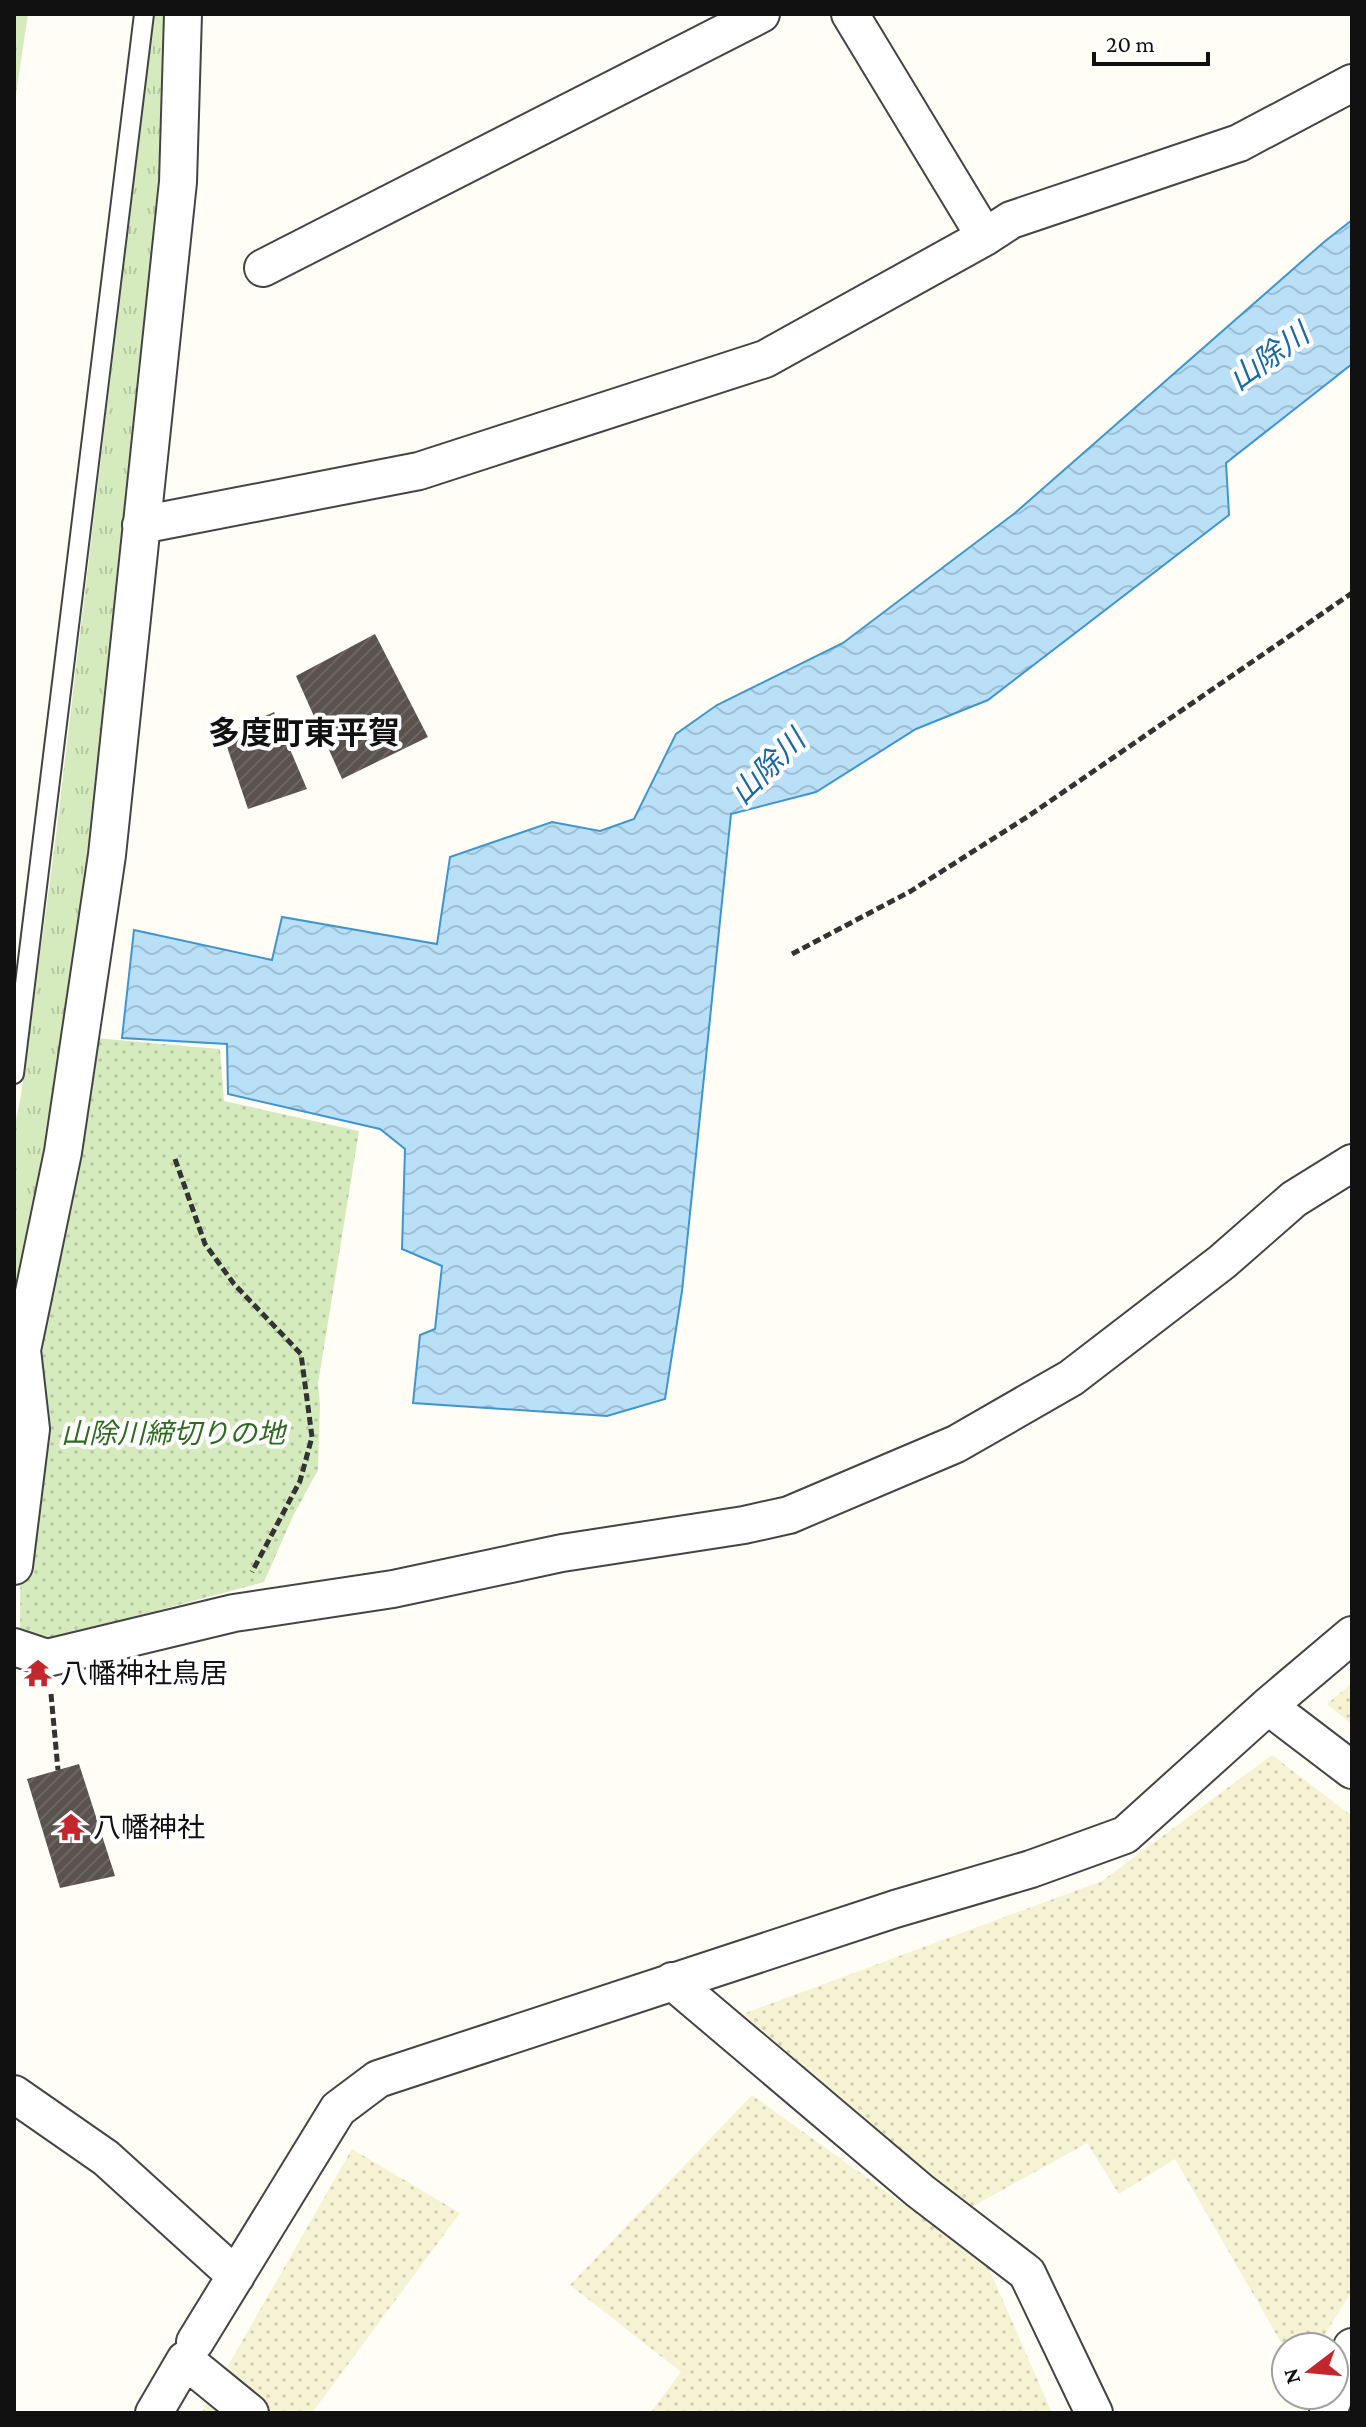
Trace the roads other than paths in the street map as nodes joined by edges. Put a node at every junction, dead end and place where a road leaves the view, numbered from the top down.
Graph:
1 (144, 14) edge
2 (183, 14) edge
3 (761, 14) edge
4 (850, 14) edge
5 (1352, 83) edge
6 (985, 237) junction
7 (263, 268) dead end
8 (141, 525) junction
9 (14, 1074) edge
10 (1352, 1163) edge
11 (18, 1365) edge
12 (14, 1566) edge
13 (1352, 1635) edge
14 (30, 1652) edge
15 (1268, 1706) junction
16 (1352, 1770) edge
17 (672, 1981) junction
18 (14, 2094) edge
19 (236, 2276) junction
20 (195, 2342) dead end
21 (1352, 2347) edge
22 (154, 2413) edge
23 (250, 2413) edge
24 (1094, 2413) edge
25 (1328, 2413) edge

1 - 9 lane
2 - 8 street
3 - 7 street
4 - 6 street
5 - 6 street
6 - 8 street
8 - 11 street
10 - 14 street
11 - 12 street
13 - 15 street
15 - 16 street
15 - 17 street
17 - 19 street
17 - 24 street
18 - 19 street
19 - 20 street
21 - 25 street
22 - 23 street

